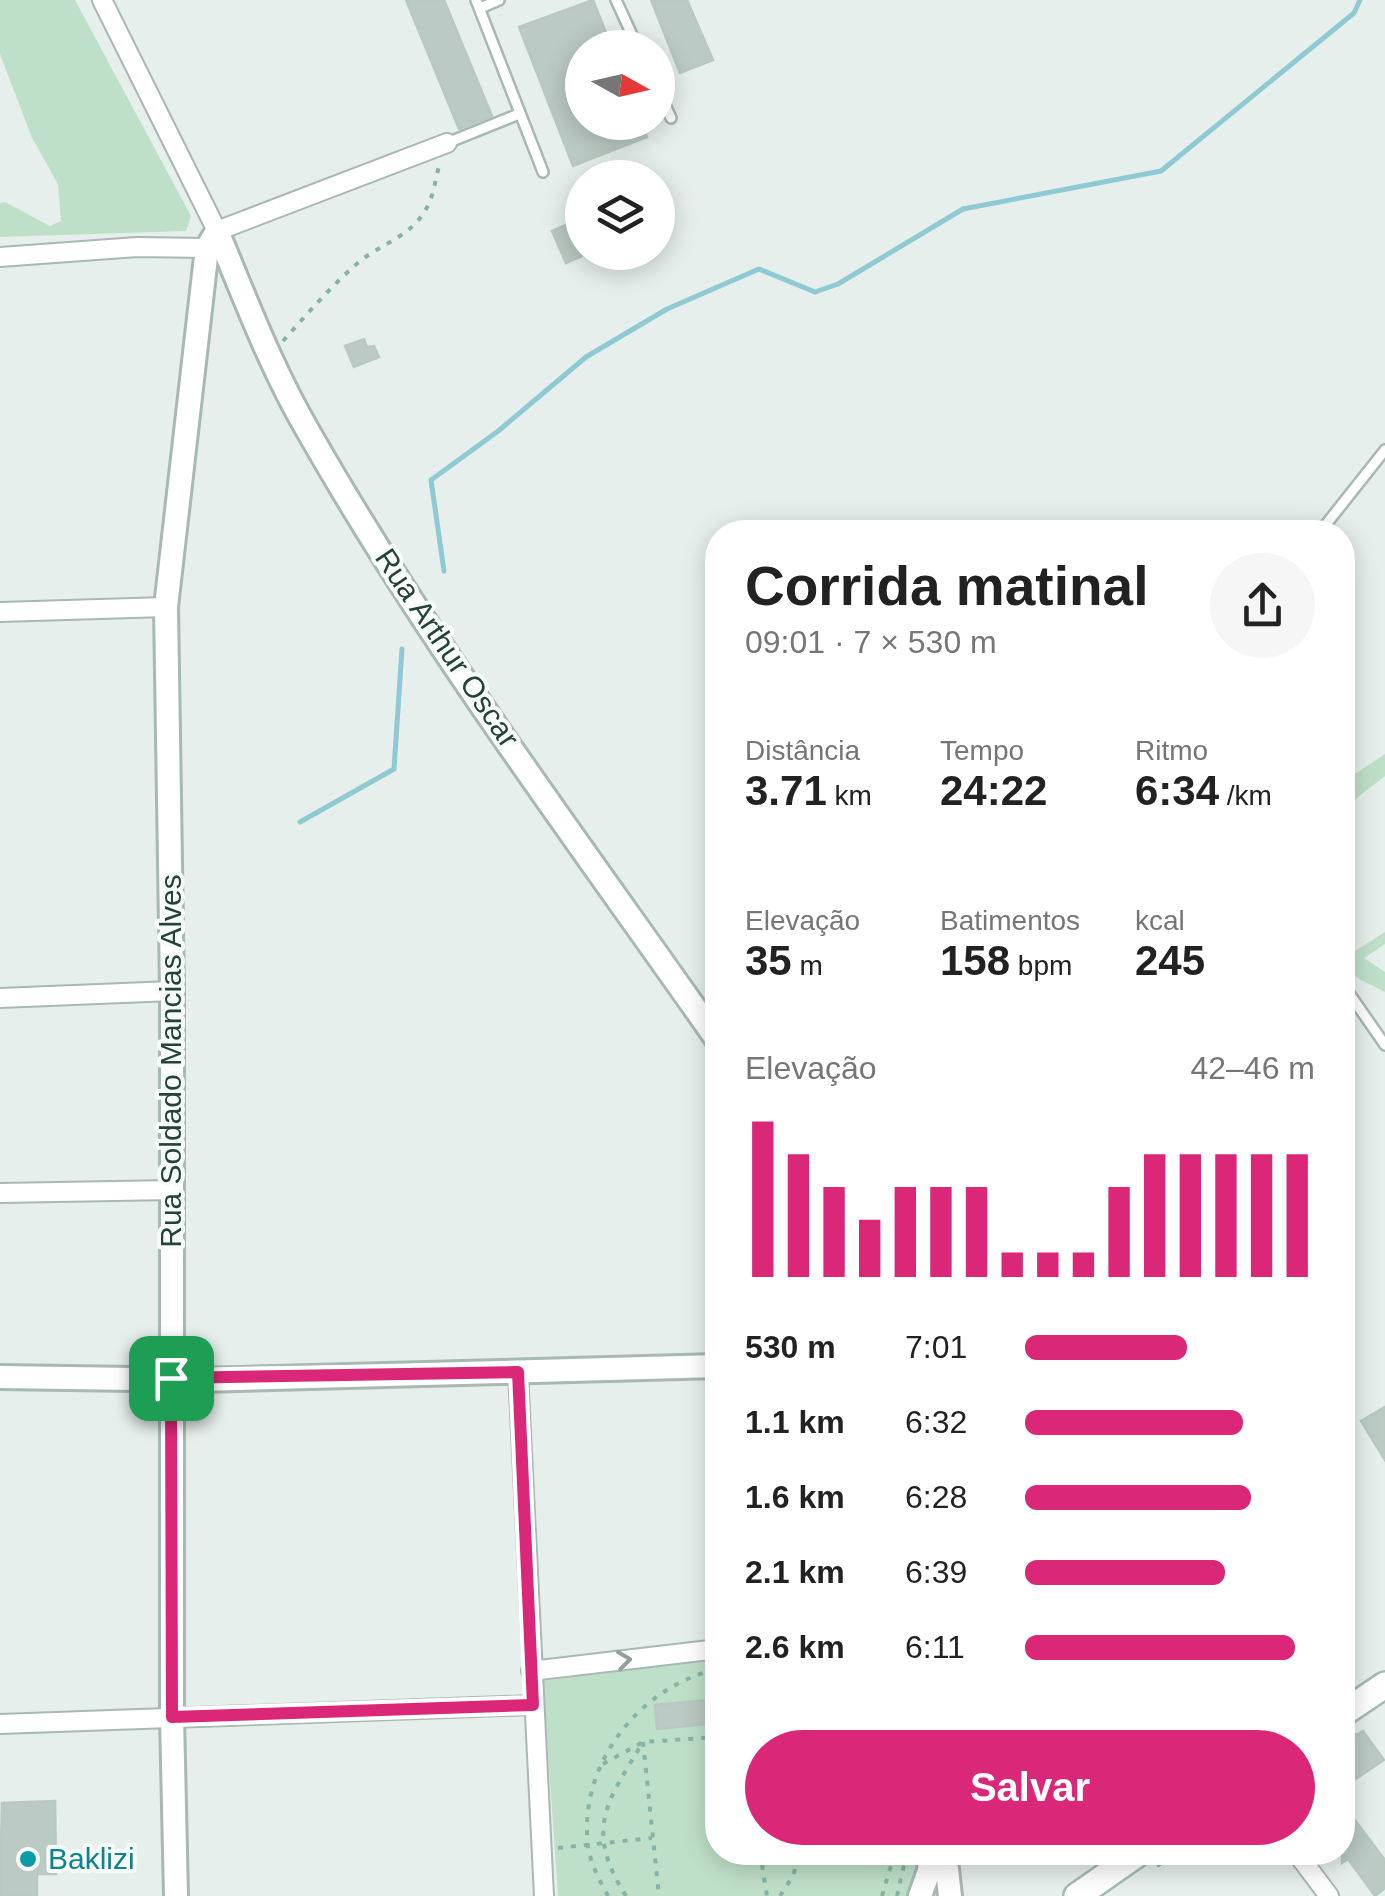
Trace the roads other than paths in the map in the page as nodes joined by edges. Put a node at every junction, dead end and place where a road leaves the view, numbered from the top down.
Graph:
1 (102, 0) edge
2 (500, 0) edge
3 (616, 0) edge
4 (478, 4) edge
5 (630, 30) edge
6 (519, 114) junction
7 (447, 142) joint
8 (543, 172) dead end
9 (212, 240) junction
10 (0, 257) edge
11 (1385, 450) edge
12 (1330, 520) edge
13 (166, 608) junction
14 (0, 612) edge
15 (172, 992) junction
16 (0, 998) edge
17 (1355, 1002) edge
18 (705, 1023) edge
19 (1385, 1045) edge
20 (172, 1190) junction
21 (0, 1193) edge
22 (705, 1366) edge
23 (518, 1372) junction
24 (0, 1377) edge
25 (171, 1378) junction
26 (705, 1651) edge
27 (531, 1671) junction
28 (1385, 1685) edge
29 (533, 1705) junction
30 (1355, 1705) edge
31 (172, 1717) junction
32 (0, 1724) edge
33 (929, 1865) edge
34 (946, 1865) edge
35 (1121, 1865) edge
36 (1306, 1865) edge
37 (176, 1896) edge
38 (544, 1896) edge
39 (920, 1896) edge
40 (950, 1896) edge
41 (1077, 1896) edge
42 (1329, 1896) edge

1 - 9 street
2 - 4 lane
3 - 5 lane
4 - 6 lane
6 - 7 lane
6 - 8 lane
7 - 9 street
9 - 10 street
9 - 13 street, Rua Soldado Mancias Alves
9 - 18 street, Rua Arthur Oscar
11 - 12 lane
13 - 14 street
13 - 15 street, Rua Soldado Mancias Alves
15 - 16 street
15 - 20 street, Rua Soldado Mancias Alves
17 - 19 lane
20 - 21 street
20 - 25 street, Rua Soldado Mancias Alves
22 - 23 street
23 - 25 street
23 - 27 street
24 - 25 street
25 - 31 street, Rua Soldado Mancias Alves
27 -> 26 street
27 - 29 street
28 - 30 main road
29 - 31 street
29 - 38 street
31 - 32 street
31 - 37 street, Rua Soldado Mancias Alves
33 - 39 street
34 - 40 street
35 - 41 main road
36 - 42 street

